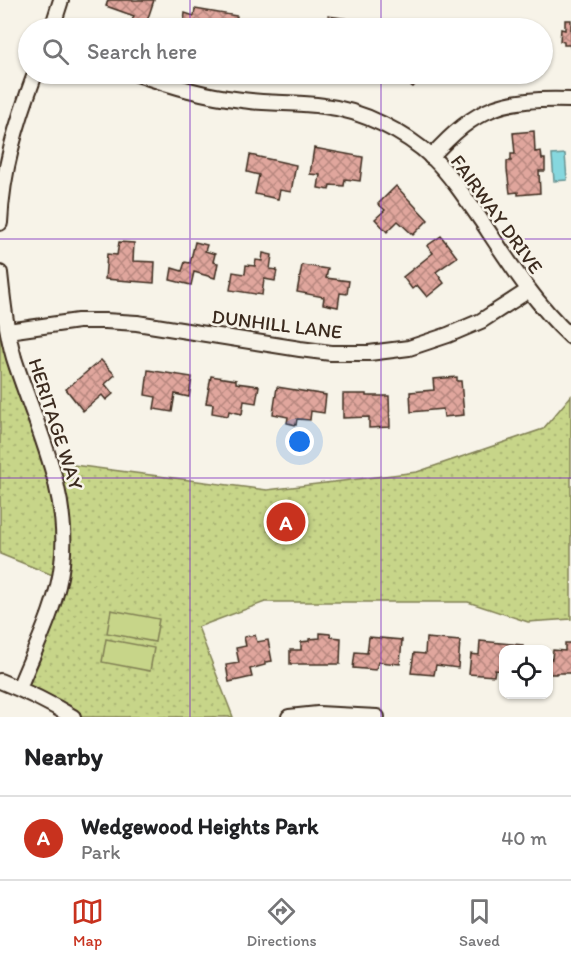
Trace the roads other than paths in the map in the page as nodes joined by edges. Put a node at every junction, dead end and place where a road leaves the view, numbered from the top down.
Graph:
1 (61, 0) edge
2 (55, 18) edge
3 (31, 84) edge
4 (166, 84) edge
5 (571, 100) edge
6 (431, 157) junction
7 (0, 223) edge
8 (0, 273) edge
9 (529, 290) junction
10 (8, 331) junction
11 (571, 337) edge
12 (0, 681) edge
13 (19, 688) junction
14 (73, 717) edge
15 (289, 717) edge
16 (377, 717) edge

1 - 2 street
3 - 7 street
4 - 6 street, FAIRWAY DRIVE
5 - 6 street
6 - 9 street, FAIRWAY DRIVE
8 - 10 street, HERITAGE WAY
9 - 10 street, DUNHILL LANE
9 - 11 street, FAIRWAY DRIVE
10 - 13 street, HERITAGE WAY
12 - 13 street
13 - 14 street
15 - 16 street

